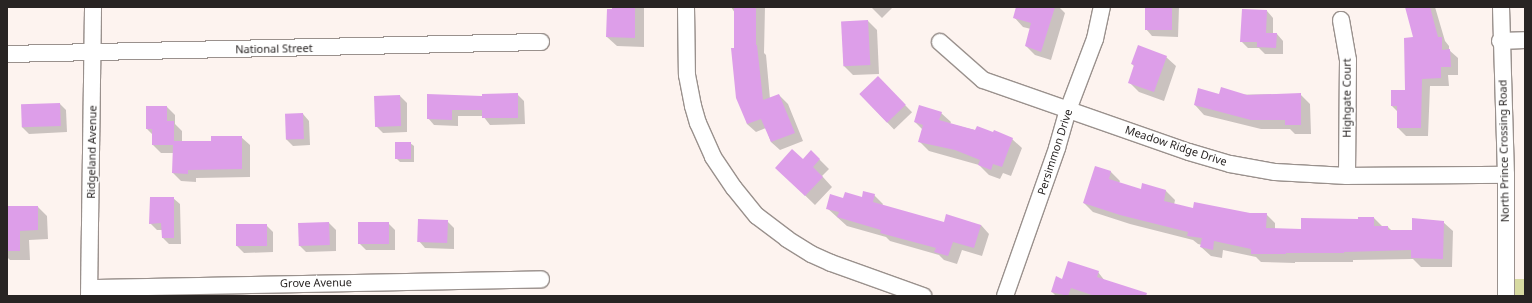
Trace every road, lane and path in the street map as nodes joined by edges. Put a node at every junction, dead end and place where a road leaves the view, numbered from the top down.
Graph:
1 (93, 7) edge
2 (686, 7) edge
3 (1102, 7) edge
4 (1501, 7) edge
5 (1341, 20) dead end
6 (1500, 40) junction
7 (1525, 40) edge
8 (540, 42) dead end
9 (940, 42) dead end
10 (93, 53) junction
11 (7, 54) edge
12 (1068, 110) junction
13 (1506, 175) junction
14 (1347, 176) junction
15 (540, 279) dead end
16 (90, 292) edge
17 (923, 296) edge
18 (1005, 296) edge
19 (1506, 296) edge

1 - 10 street, Ridgeland Avenue
2 - 17 street
3 - 12 street, Persimmon Drive
4 - 6 street, North Prince Crossing Road
5 - 14 street, Highgate Court
6 - 7 street
6 - 13 street, North Prince Crossing Road
8 - 10 street, National Street
9 - 12 street, Meadow Ridge Drive
10 - 11 street, National Street
10 - 16 street, Ridgeland Avenue
12 - 14 street, Meadow Ridge Drive
12 - 18 street, Persimmon Drive
13 - 14 street, Meadow Ridge Drive
13 - 19 street, North Prince Crossing Road
15 - 16 street, Grove Avenue

